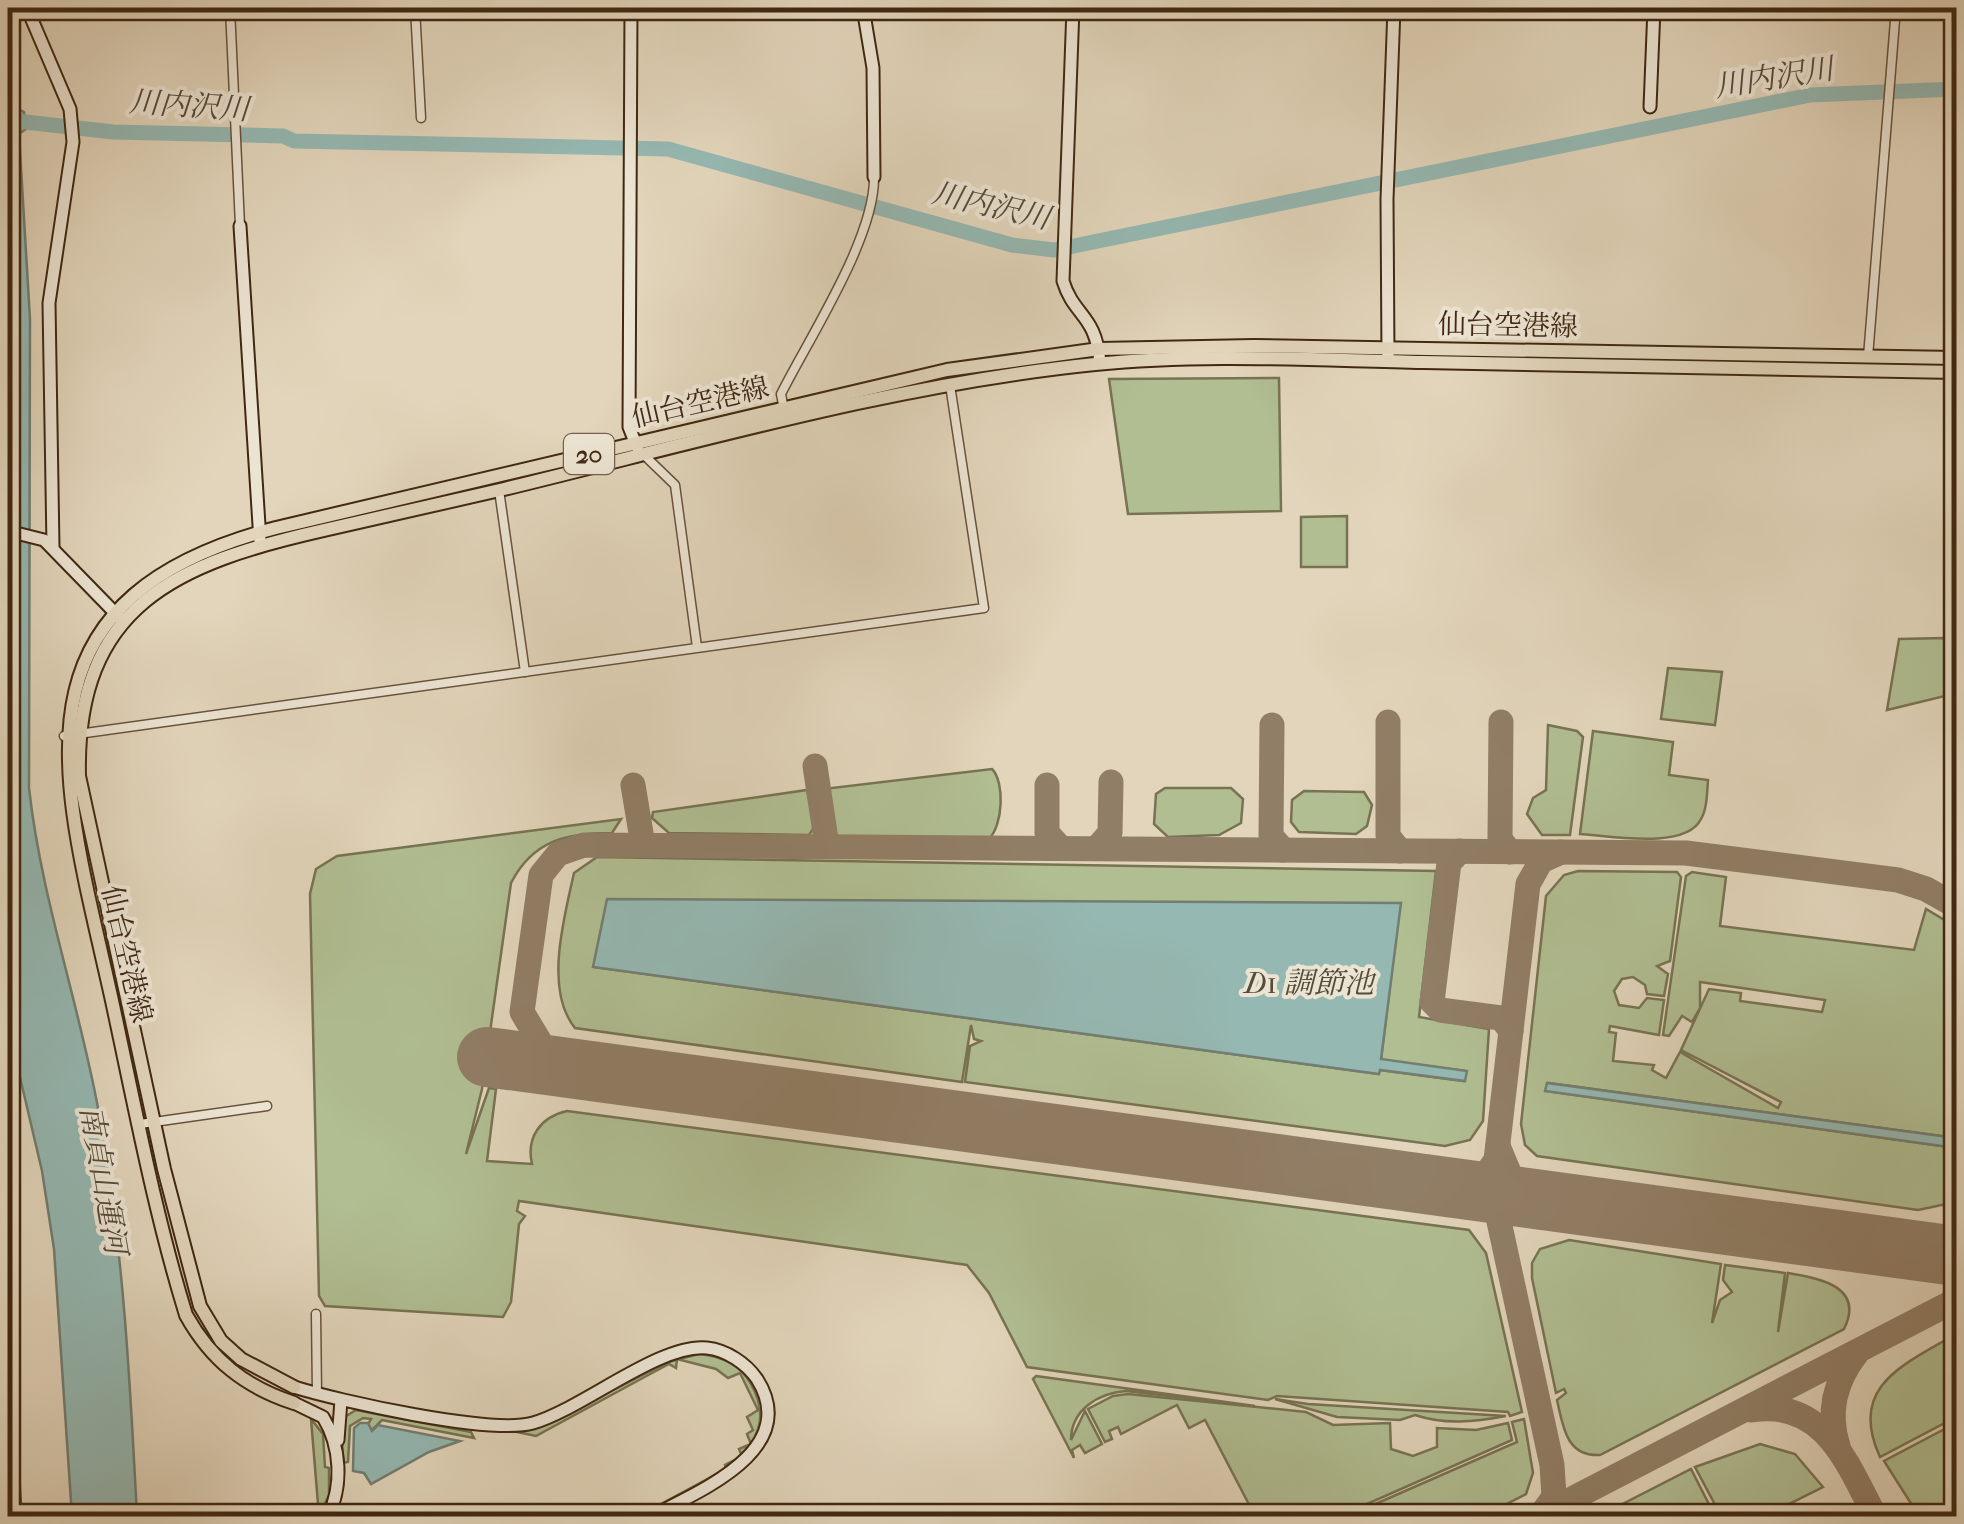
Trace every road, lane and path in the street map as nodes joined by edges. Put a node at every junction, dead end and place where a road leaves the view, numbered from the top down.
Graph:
1 (28, 8) edge
2 (230, 8) edge
3 (416, 8) edge
4 (631, 8) edge
5 (863, 8) edge
6 (1072, 8) edge
7 (1394, 8) edge
8 (1654, 8) edge
9 (1896, 8) edge
10 (1650, 107) dead end
11 (421, 118) dead end
12 (874, 183) joint
13 (240, 226) joint
14 (1388, 355) junction
15 (1100, 356) junction
16 (1956, 358) edge
17 (1867, 364) junction
18 (1956, 372) edge
19 (950, 384) junction
20 (785, 415) junction
21 (638, 449) junction
22 (498, 483) junction
23 (8, 531) edge
24 (259, 539) junction
25 (48, 544) junction
26 (119, 618) junction
27 (697, 647) junction
28 (525, 672) junction
29 (71, 736) junction
30 (266, 1106) dead end
31 (147, 1123) junction
32 (316, 1314) dead end
33 (208, 1322) junction
34 (194, 1330) junction
35 (250, 1365) junction
36 (8, 1369) edge
37 (240, 1378) junction
38 (294, 1387) joint
39 (318, 1394) junction
40 (341, 1400) junction
41 (294, 1403) joint
42 (337, 1449) junction
43 (16, 1516) edge
44 (328, 1516) edge
45 (652, 1516) edge

1 - 25 street
2 - 13 street
3 - 11 street
4 - 21 street
5 - 12 street
6 - 15 street
7 - 14 street
8 - 10 street
9 - 17 street
12 - 20 street
13 - 24 street
14 - 15 main road, 仙台空港線 / 20
14 - 17 main road, 仙台空港線 / 20
15 - 19 main road, 仙台空港線 / 20
15 - 20 main road, 仙台空港線 / 20
16 - 17 main road, 仙台空港線 / 20
17 - 18 main road, 仙台空港線 / 20
19 - 20 main road, 仙台空港線 / 20
19 - 27 street
20 - 21 main road, 仙台空港線 / 20
21 - 22 main road, 仙台空港線 / 20
21 - 27 street
22 - 24 main road, 仙台空港線 / 20
22 - 28 street
23 - 25 street
24 - 26 main road, 仙台空港線 / 20
25 - 26 street
26 - 29 main road, 仙台空港線 / 20
27 - 28 street
28 - 29 street
29 - 31 main road, 仙台空港線 / 20
30 - 31 street
31 - 33 main road, 仙台空港線 / 20
31 - 34 main road, 仙台空港線 / 20
32 - 39 street
33 - 34 street
33 - 35 main road, 仙台空港線 / 20
34 - 37 main road, 仙台空港線 / 20
35 - 37 street
35 - 38 main road, 仙台空港線 / 20
36 - 43 street
37 - 41 main road, 仙台空港線 / 20
38 - 39 street
39 - 40 street
40 - 42 street
40 - 45 street
41 - 42 street
42 - 44 street

